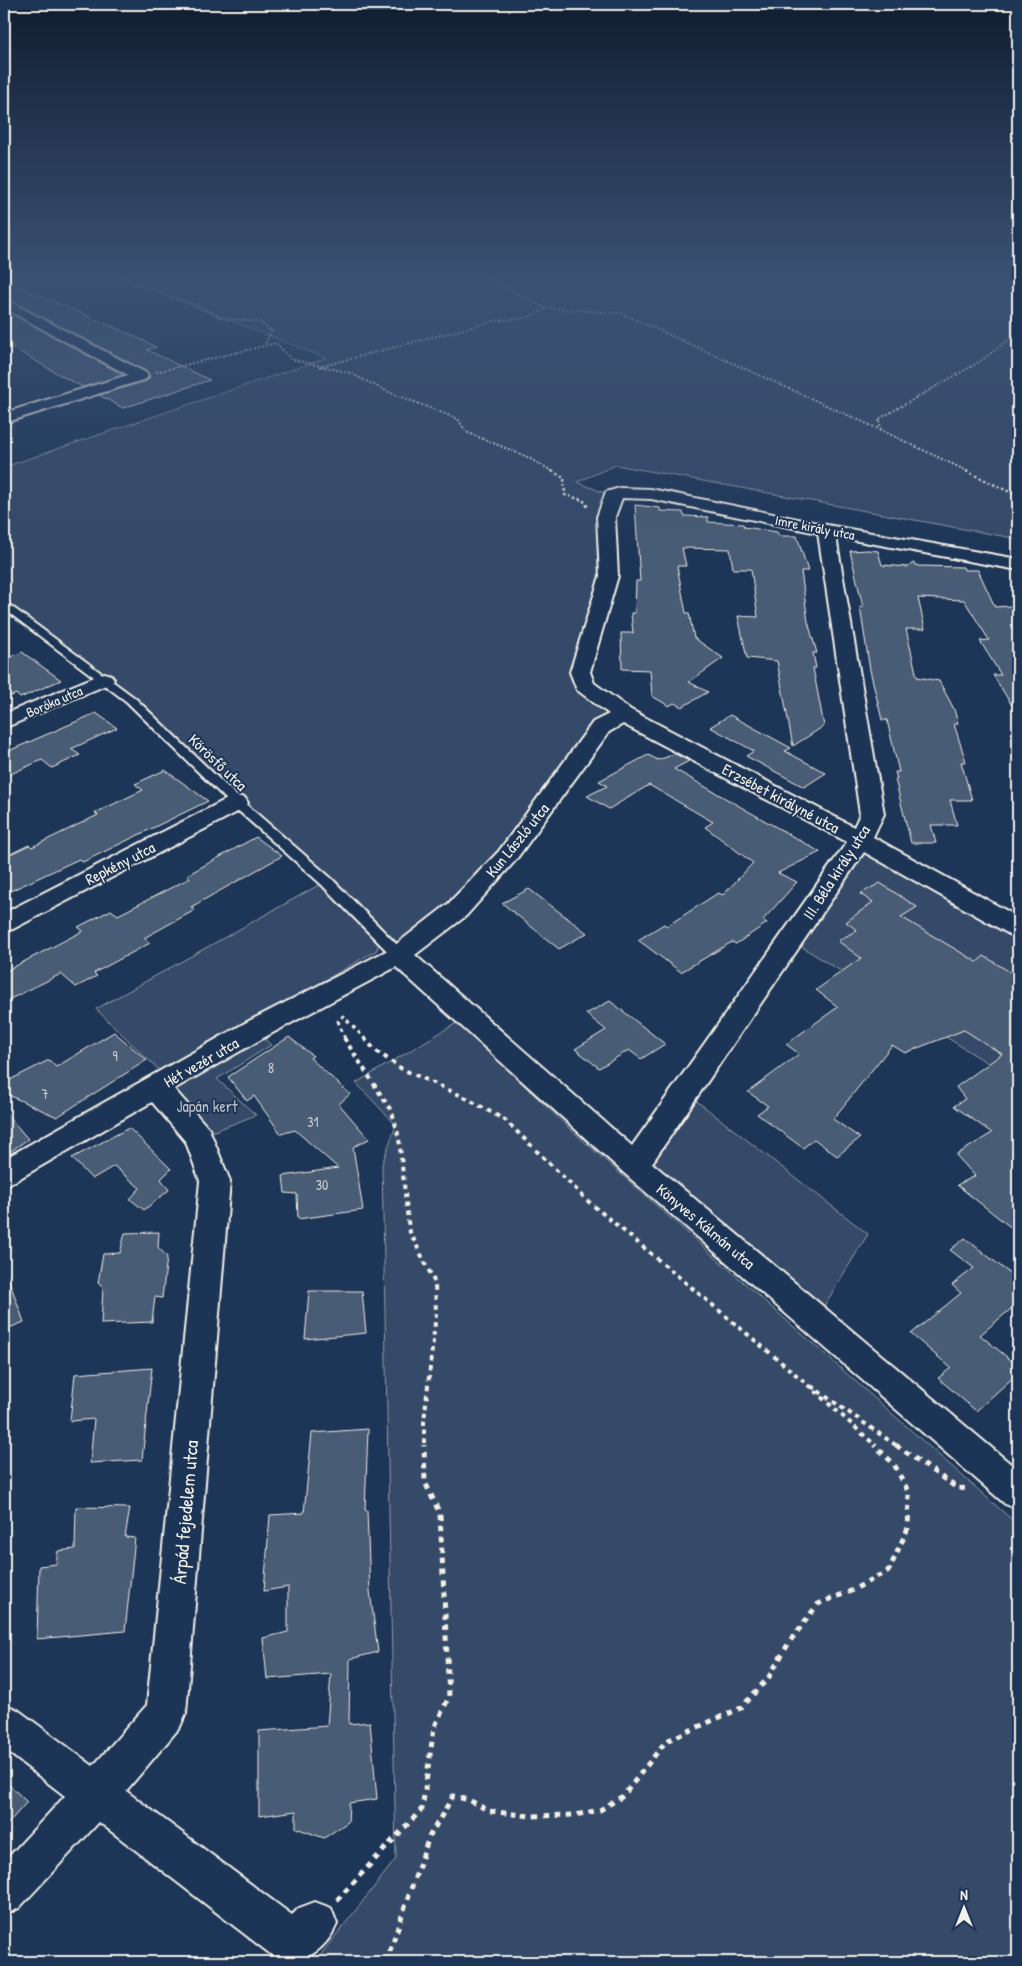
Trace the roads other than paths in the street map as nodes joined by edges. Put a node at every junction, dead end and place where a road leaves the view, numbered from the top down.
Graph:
1 (127, 369) edge
2 (4, 418) edge
3 (827, 530) junction
4 (1018, 564) edge
5 (4, 604) edge
6 (104, 680) junction
7 (598, 696) joint
8 (623, 715) junction
9 (4, 722) edge
10 (237, 803) junction
11 (860, 840) junction
12 (4, 924) edge
13 (1018, 928) edge
14 (399, 955) junction
15 (156, 1088) junction
16 (634, 1165) junction
17 (4, 1173) edge
18 (1011, 1486) edge
19 (4, 1724) edge
20 (96, 1794) junction
21 (4, 1893) edge
22 (315, 1924) road end

1 - 2 street
3 - 4 street, Imre király utca
3 - 7 street, Imre király utca
3 - 11 street, III. Béla király utca
5 - 6 lane, Körösfő utca
6 - 9 street, Boróka utca
6 - 10 lane, Körösfő utca
7 - 8 street, Erzsébet királyné utca
8 - 11 street, Erzsébet királyné utca
8 - 14 street, Kun László utca
10 - 12 street, Repkény utca
10 - 14 lane, Körösfő utca
11 - 13 street, Erzsébet királyné utca
11 - 16 street, III. Béla király utca
14 - 15 street, Hét vezér utca
14 - 16 street, Könyves Kálmán utca
15 - 17 street, Hét vezér utca
15 - 20 street, Árpád fejedelem utca
16 - 18 street, Könyves Kálmán utca
19 - 20 street
20 - 21 street, Árpád fejedelem utca
20 - 22 street

